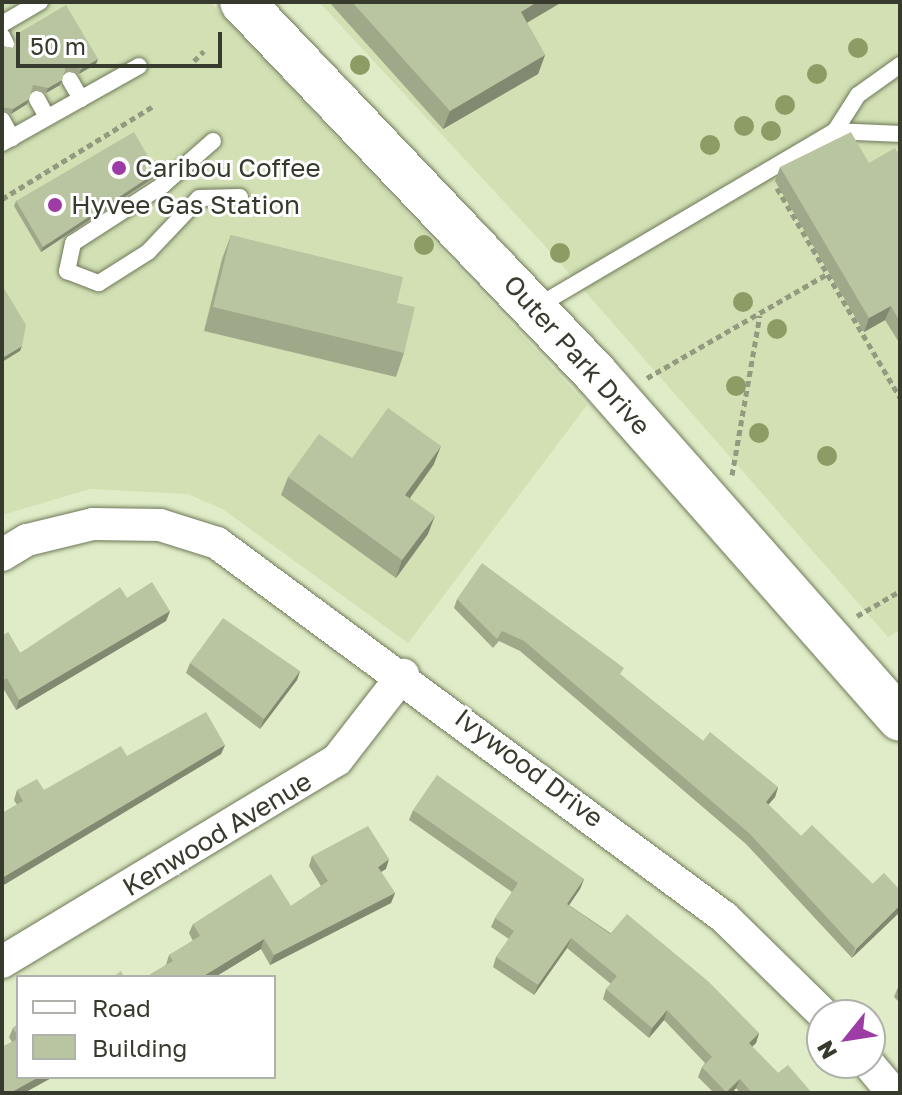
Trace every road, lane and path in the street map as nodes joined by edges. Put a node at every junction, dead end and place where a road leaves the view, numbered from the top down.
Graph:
1 (242, 2) edge
2 (34, 6) edge
3 (2, 24) edge
4 (38, 26) edge
5 (204, 51) dead end
6 (194, 61) dead end
7 (900, 65) edge
8 (139, 66) dead end
9 (70, 80) dead end
10 (37, 99) dead end
11 (81, 99) junction
12 (153, 106) dead end
13 (47, 117) junction
14 (2, 120) edge
15 (835, 131) junction
16 (900, 134) edge
17 (7, 141) edge
18 (213, 141) dead end
19 (775, 184) dead end
20 (240, 197) dead end
21 (2, 199) edge
22 (839, 267) edge
23 (827, 274) junction
24 (535, 308) junction
25 (760, 314) junction
26 (644, 380) dead end
27 (900, 398) edge
28 (732, 476) dead end
29 (2, 555) edge
30 (900, 591) edge
31 (857, 616) dead end
32 (403, 675) junction
33 (900, 719) edge
34 (2, 962) edge
35 (808, 999) edge

1 - 24 street, Outer Park Drive
2 - 3 lane
2 - 4 lane
5 - 6 path
7 - 15 lane
8 - 11 lane
9 - 11 lane
10 - 13 lane
11 - 13 lane
12 - 21 path
13 - 17 lane
14 - 17 lane
15 - 16 lane
15 - 24 lane
18 - 20 lane
19 - 23 path
22 - 23 path
23 - 25 path
23 - 27 path
24 - 33 street, Outer Park Drive
25 - 26 path
25 - 28 path
29 - 32 street, Ivywood Drive
30 - 31 path
32 - 34 street, Kenwood Avenue
32 - 35 street, Ivywood Drive

